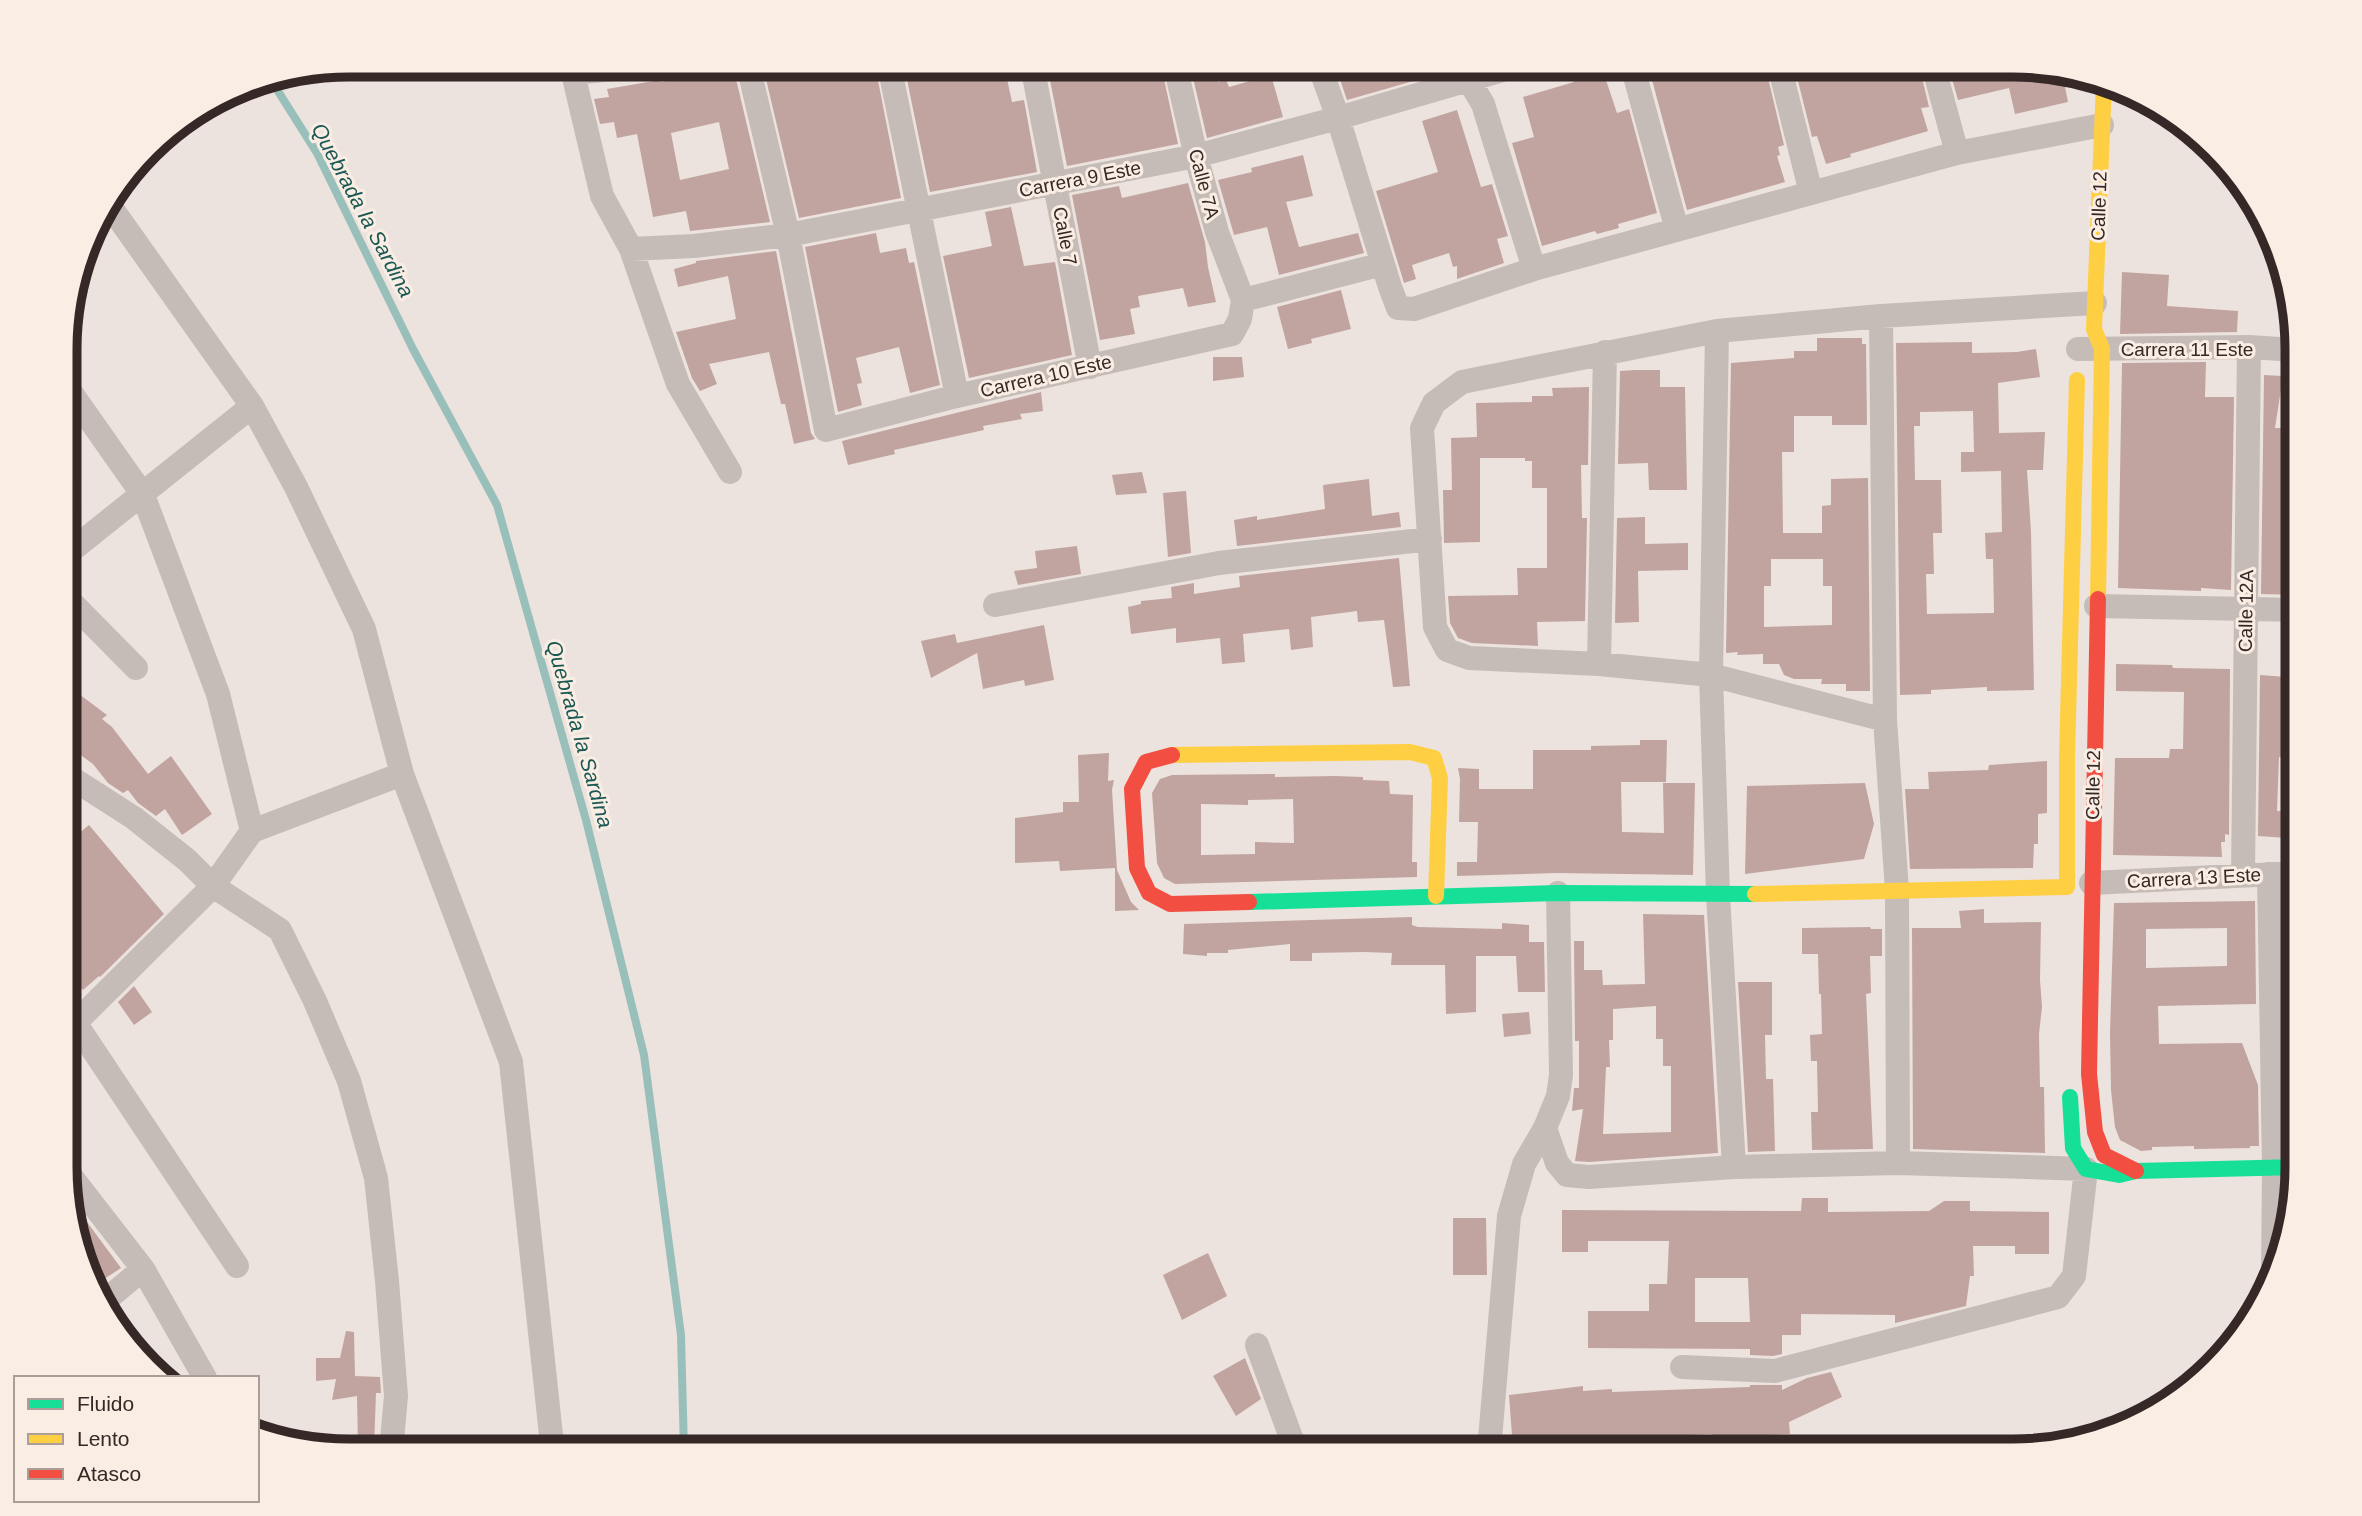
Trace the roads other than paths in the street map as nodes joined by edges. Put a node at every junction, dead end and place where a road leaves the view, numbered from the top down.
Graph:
1 (573, 77) edge
2 (750, 77) edge
3 (891, 77) edge
4 (1034, 77) edge
5 (1178, 77) edge
6 (1324, 77) edge
7 (1452, 77) edge
8 (1469, 77) edge
9 (1635, 77) edge
10 (1782, 77) edge
11 (1936, 77) edge
12 (2104, 92) edge
13 (1339, 118) junction
14 (2102, 125) junction
15 (1957, 153) junction
16 (1196, 156) junction
17 (1055, 183) junction
18 (1811, 193) junction
19 (919, 210) junction
20 (114, 212) edge
21 (1677, 230) junction
22 (788, 235) junction
23 (631, 249) junction
24 (1382, 264) junction
25 (1534, 269) junction
26 (1243, 300) junction
27 (2095, 303) junction
28 (1881, 316) junction
29 (1717, 331) junction
30 (2091, 342) junction
31 (2249, 347) junction
32 (2285, 350) edge
33 (1605, 352) junction
34 (1090, 367) junction
35 (957, 396) junction
36 (77, 401) edge
37 (252, 406) junction
38 (730, 472) dead end
39 (143, 495) junction
40 (1430, 539) junction
41 (77, 546) edge
42 (995, 605) dead end
43 (2096, 606) junction
44 (77, 608) edge
45 (2246, 609) junction
46 (2285, 610) edge
47 (1599, 664) junction
48 (136, 668) dead end
49 (1711, 676) junction
50 (1885, 720) junction
51 (402, 774) junction
52 (77, 781) edge
53 (252, 831) junction
54 (2285, 873) edge
55 (2269, 874) junction
56 (2243, 875) junction
57 (213, 887) junction
58 (1897, 890) junction
59 (2075, 890) junction
60 (1558, 893) junction
61 (1718, 895) junction
62 (1436, 896) junction
63 (77, 1015) edge
64 (77, 1032) edge
65 (2070, 1082) dead end
66 (1545, 1128) junction
67 (1898, 1163) junction
68 (1734, 1167) junction
69 (2285, 1167) edge
70 (2085, 1169) junction
71 (2136, 1171) junction
72 (78, 1185) edge
73 (2278, 1227) edge
74 (237, 1266) dead end
75 (143, 1269) junction
76 (110, 1297) edge
77 (1257, 1345) dead end
78 (1682, 1367) dead end
79 (204, 1376) edge
80 (392, 1439) edge
81 (551, 1439) edge
82 (1292, 1439) edge
83 (1490, 1439) edge

1 - 23 street
2 - 22 street
3 - 19 street
4 - 17 street, Calle 7
5 - 16 street, Calle 7A
6 - 13 street
7 - 13 street, Carrera 9 Este
8 - 25 street
9 - 21 street
10 - 18 street
11 - 15 street
12 - 14 main road, Calle 12
13 - 16 street, Carrera 9 Este
13 - 24 street
14 - 15 street
14 - 27 main road, Calle 12
15 - 18 street
16 - 17 street, Carrera 9 Este
16 - 26 street, Calle 7A
17 - 19 street, Carrera 9 Este
17 - 34 street, Calle 7
18 - 21 street
19 - 22 street, Carrera 9 Este
19 - 35 street
20 - 37 street
21 - 25 street
22 - 23 street, Carrera 9 Este
22 - 35 street, Carrera 10 Este
23 - 38 street
24 - 25 street
24 - 26 street
26 - 34 street, Carrera 10 Este
27 - 28 street
27 - 30 main road, Calle 12
28 - 29 street
28 - 50 street
29 - 33 street
29 - 49 street
30 - 31 street, Carrera 11 Este
30 - 43 main road, Calle 12
30 - 59 main road, Calle 12
31 - 32 street, Carrera 11 Este
31 - 45 street, Calle 12A
33 - 40 street
33 - 47 street
34 - 35 street, Carrera 10 Este
36 - 39 street
37 - 39 street
37 - 51 street
39 - 41 street
39 - 53 street
40 - 42 street
40 - 47 street
43 - 45 street
43 - 59 main road, Calle 12
44 - 48 street
45 - 46 street
45 - 56 street, Calle 12A
47 - 49 street
49 - 50 street
49 - 61 street
50 - 58 street
51 - 53 street
51 - 81 street
52 - 57 street
53 - 57 street
54 - 55 street, Carrera 13 Este
55 - 56 street, Carrera 13 Este
55 - 69 street
56 - 59 street, Carrera 13 Este
57 - 63 street
57 - 80 street
58 - 59 main road
58 - 61 main road
58 - 67 street
59 - 71 main road, Calle 12
60 - 61 main road
60 - 62 main road
60 - 66 street
61 - 68 street
62 - 62 main road
64 - 74 street
65 - 70 main road
66 - 68 street
66 - 83 street
67 - 68 street
67 - 70 street
69 - 71 main road
69 - 73 street
70 - 71 main road
70 - 78 street
72 - 75 street
75 - 76 street
75 - 79 street
77 - 82 street

